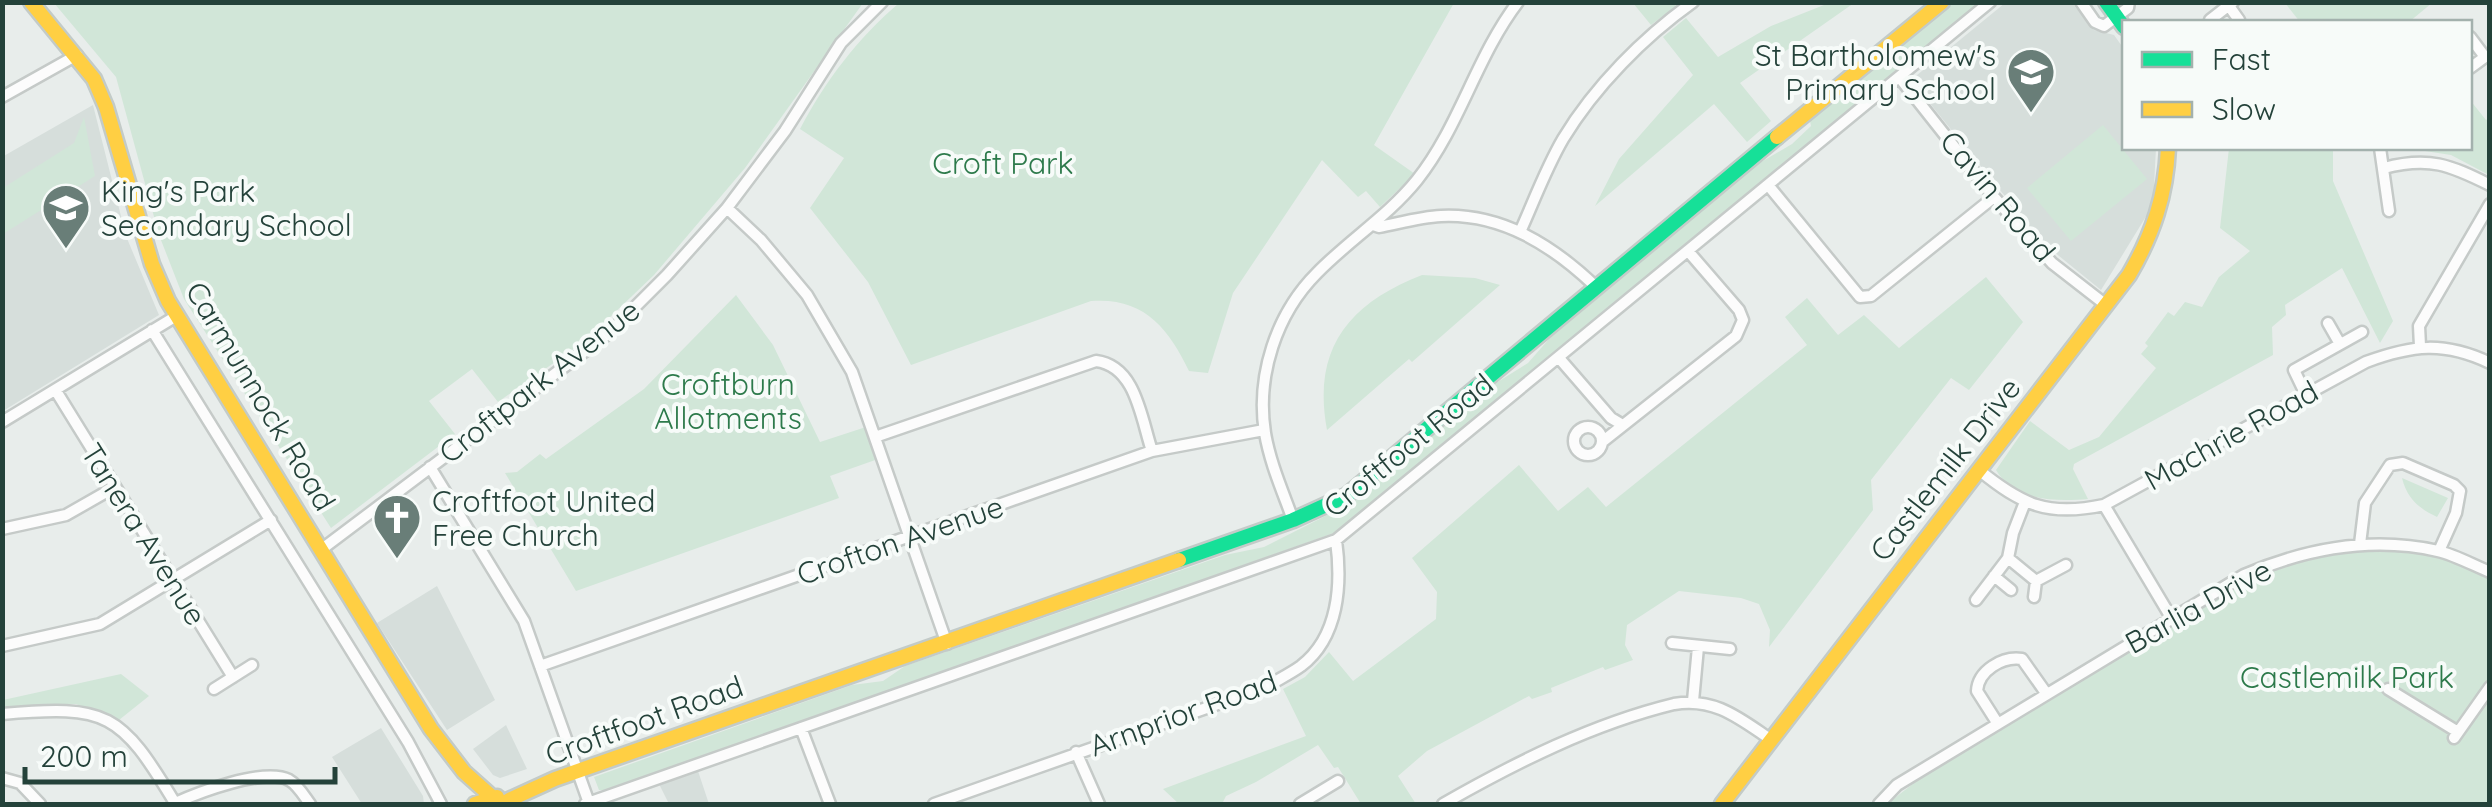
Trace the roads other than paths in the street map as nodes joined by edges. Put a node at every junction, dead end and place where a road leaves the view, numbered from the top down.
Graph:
1 (31, 2) edge
2 (882, 2) edge
3 (1518, 2) edge
4 (1693, 2) edge
5 (1942, 2) edge
6 (1990, 2) edge
7 (2081, 2) edge
8 (2106, 2) edge
9 (2129, 2) edge
10 (2231, 4) edge
11 (2210, 20) dead end
12 (2239, 20) dead end
13 (2120, 22) edge
14 (2472, 40) edge
15 (78, 55) junction
16 (2472, 67) edge
17 (1899, 77) junction
18 (2, 97) edge
19 (2168, 150) edge
20 (2380, 150) edge
21 (2384, 168) junction
22 (1768, 185) junction
23 (2490, 185) edge
24 (1994, 198) junction
25 (2490, 204) edge
26 (727, 208) junction
27 (2389, 211) dead end
28 (1372, 224) junction
29 (1520, 232) junction
30 (1688, 251) junction
31 (1595, 286) junction
32 (2106, 305) junction
33 (178, 316) junction
34 (2328, 323) dead end
35 (152, 330) junction
36 (2362, 332) dead end
37 (2340, 344) junction
38 (2420, 346) junction
39 (1559, 358) junction
40 (2490, 363) edge
41 (56, 390) junction
42 (2306, 395) junction
43 (2, 422) edge
44 (1621, 424) junction
45 (1264, 430) junction
46 (875, 437) junction
47 (1602, 442) dead end
48 (1152, 451) junction
49 (430, 467) junction
50 (1979, 470) junction
51 (115, 487) junction
52 (2025, 502) junction
53 (2104, 505) junction
54 (271, 520) junction
55 (1293, 520) junction
56 (2, 528) edge
57 (910, 536) junction
58 (1336, 540) junction
59 (2360, 544) junction
60 (322, 549) junction
61 (2438, 551) junction
62 (2008, 558) junction
63 (2066, 564) dead end
64 (2490, 572) edge
65 (1994, 576) junction
66 (174, 581) junction
67 (2036, 581) junction
68 (2011, 590) dead end
69 (2034, 597) dead end
70 (1976, 600) dead end
71 (2172, 619) junction
72 (1672, 643) dead end
73 (947, 644) junction
74 (2, 646) edge
75 (1698, 647) junction
76 (1730, 649) dead end
77 (252, 665) dead end
78 (540, 666) junction
79 (233, 677) junction
80 (2490, 686) edge
81 (214, 689) dead end
82 (2388, 690) dead end
83 (2046, 693) junction
84 (1693, 702) junction
85 (2, 714) edge
86 (1998, 724) junction
87 (801, 728) junction
88 (1770, 740) junction
89 (1076, 752) junction
90 (464, 772) junction
91 (577, 772) junction
92 (2, 778) edge
93 (1338, 781) dead end
94 (492, 797) junction
95 (528, 798) edge
96 (971, 798) edge
97 (1320, 799) edge
98 (513, 802) edge
99 (40, 804) edge
100 (174, 804) edge
101 (310, 804) edge
102 (442, 804) edge
103 (473, 804) edge
104 (587, 804) edge
105 (830, 804) edge
106 (934, 804) edge
107 (1098, 804) edge
108 (1300, 804) edge
109 (1442, 804) edge
110 (1722, 804) edge
111 (1879, 804) edge

1 - 15 street, Carmunnock Road
2 - 26 street, Croftpark Avenue
3 - 28 street
4 - 29 street
5 - 31 street, Croftfoot Road
6 - 17 street, Croftfoot Road
7 - 13 street
8 - 13 street
9 - 13 street
10 - 11 street
10 - 12 street
14 - 16 street
15 - 18 street
15 - 33 street, Carmunnock Road
17 - 22 street, Croftfoot Road
17 - 24 street, Cavin Road
19 - 32 street, Castlemilk Drive
20 - 21 street
21 - 23 street
21 - 27 street
22 - 24 street
22 - 30 street, Croftfoot Road
24 - 32 street, Cavin Road
25 - 38 street
26 - 46 street
26 - 49 street, Croftpark Avenue
28 - 29 street
28 - 45 street
29 - 31 street
30 - 39 street, Croftfoot Road
30 - 44 street
31 - 55 street, Croftfoot Road
32 - 50 street, Castlemilk Drive
33 - 35 street
33 - 60 street, Carmunnock Road
34 - 37 street
35 - 41 street
35 - 54 street, Carmunnock Road
36 - 37 street
37 - 42 street
38 - 40 street, Machrie Road
38 - 42 street, Machrie Road
39 - 44 street
39 - 58 street, Croftfoot Road
41 - 43 street
41 - 51 street, Tanera Avenue
42 - 53 street, Machrie Road
44 - 47 street
45 - 48 street, Crofton Avenue
45 - 55 street
46 - 48 street
46 - 57 street
48 - 57 street, Crofton Avenue
49 - 60 street, Croftpark Avenue
49 - 78 street
50 - 52 street, Machrie Road
50 - 88 street, Castlemilk Drive
51 - 56 street
51 - 66 street, Tanera Avenue
52 - 53 street, Machrie Road
52 - 62 street
53 - 71 street
54 - 66 street
54 - 102 street, Carmunnock Road
55 - 73 street, Croftfoot Road
57 - 73 street
57 - 78 street, Crofton Avenue
58 - 87 street, Croftfoot Road
58 - 89 street, Arnprior Road
59 - 61 street, Barlia Drive
59 - 61 street
59 - 71 street, Barlia Drive
60 - 90 street, Carmunnock Road
61 - 64 street, Barlia Drive
62 - 65 street
62 - 67 street
63 - 67 street
65 - 68 street
65 - 70 street
66 - 74 street
66 - 79 street, Tanera Avenue
67 - 69 street
71 - 83 street, Barlia Drive
72 - 75 street
73 - 91 street, Croftfoot Road
75 - 76 street
75 - 84 street
77 - 79 street
78 - 91 street
79 - 81 street
80 - 82 street
83 - 86 street, Barlia Drive
83 - 86 street
84 - 88 street
84 - 109 street
85 - 100 street
86 - 111 street, Barlia Drive
87 - 104 street, Croftfoot Road
87 - 105 street
88 - 110 street, Castlemilk Drive
89 - 96 street, Arnprior Road
89 - 107 street
90 - 94 street, Carmunnock Road
90 - 103 street
91 - 95 street, Croftfoot Road
91 - 104 street
92 - 99 street
93 - 97 street
94 - 98 street
94 - 103 street
95 - 98 street, Croftfoot Road
96 - 106 street, Arnprior Road
97 - 108 street
100 - 101 street

